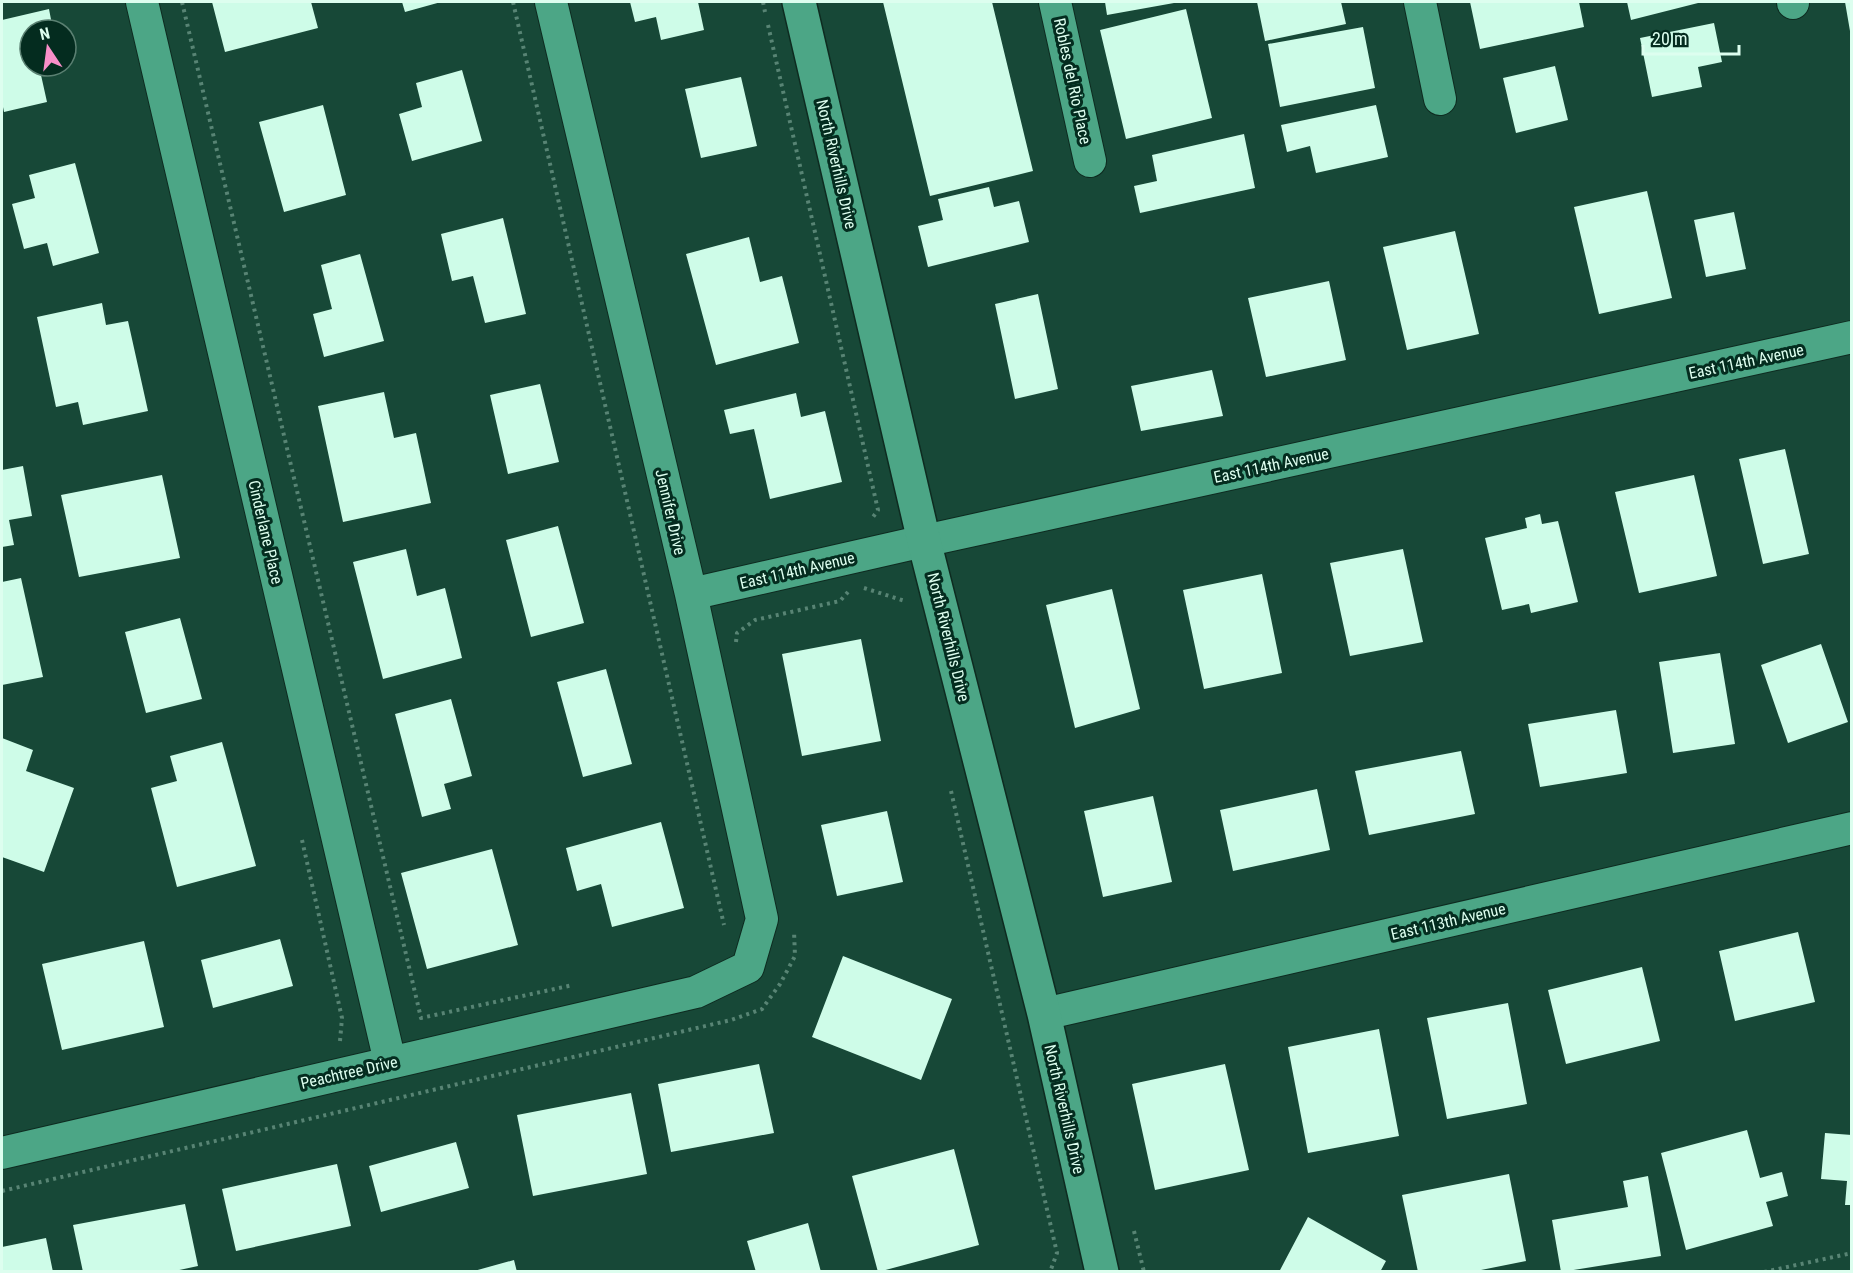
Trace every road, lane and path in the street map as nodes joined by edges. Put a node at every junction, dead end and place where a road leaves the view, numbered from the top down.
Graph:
1 (142, 2) edge
2 (183, 2) edge
3 (513, 2) edge
4 (550, 2) edge
5 (762, 2) edge
6 (799, 2) edge
7 (1056, 2) edge
8 (1420, 2) edge
9 (765, 13) dead end
10 (768, 25) dead end
11 (1440, 99) dead end
12 (1090, 161) dead end
13 (1851, 337) edge
14 (868, 526) dead end
15 (924, 541) junction
16 (691, 594) junction
17 (907, 602) dead end
18 (735, 645) dead end
19 (950, 788) dead end
20 (1851, 828) edge
21 (300, 831) dead end
22 (793, 922) dead end
23 (722, 934) dead end
24 (584, 982) dead end
25 (696, 992) joint
26 (1044, 1014) junction
27 (328, 1044) dead end
28 (390, 1062) junction
29 (2, 1154) edge
30 (2, 1191) edge
31 (1134, 1231) dead end
32 (1851, 1253) edge
33 (1050, 1272) edge
34 (1102, 1272) edge
35 (1144, 1272) edge
36 (1764, 1272) edge

1 - 28 street, Cinderlane Place
2 - 24 path
3 - 23 path
4 - 16 street, Jennifer Drive
5 - 9 path
6 - 15 street, North Riverhills Drive
7 - 12 street, Robles del Rio Place
8 - 11 street
10 - 14 path
13 - 15 street, East 114th Avenue
15 - 16 street, East 114th Avenue
15 - 26 street, North Riverhills Drive
16 - 25 street, Jennifer Drive
17 - 18 path
19 - 33 path
20 - 26 street, East 113th Avenue
21 - 27 path
22 - 30 path
25 - 28 street, Peachtree Drive
26 - 34 street, North Riverhills Drive
28 - 29 street, Peachtree Drive
31 - 35 path
32 - 36 path

